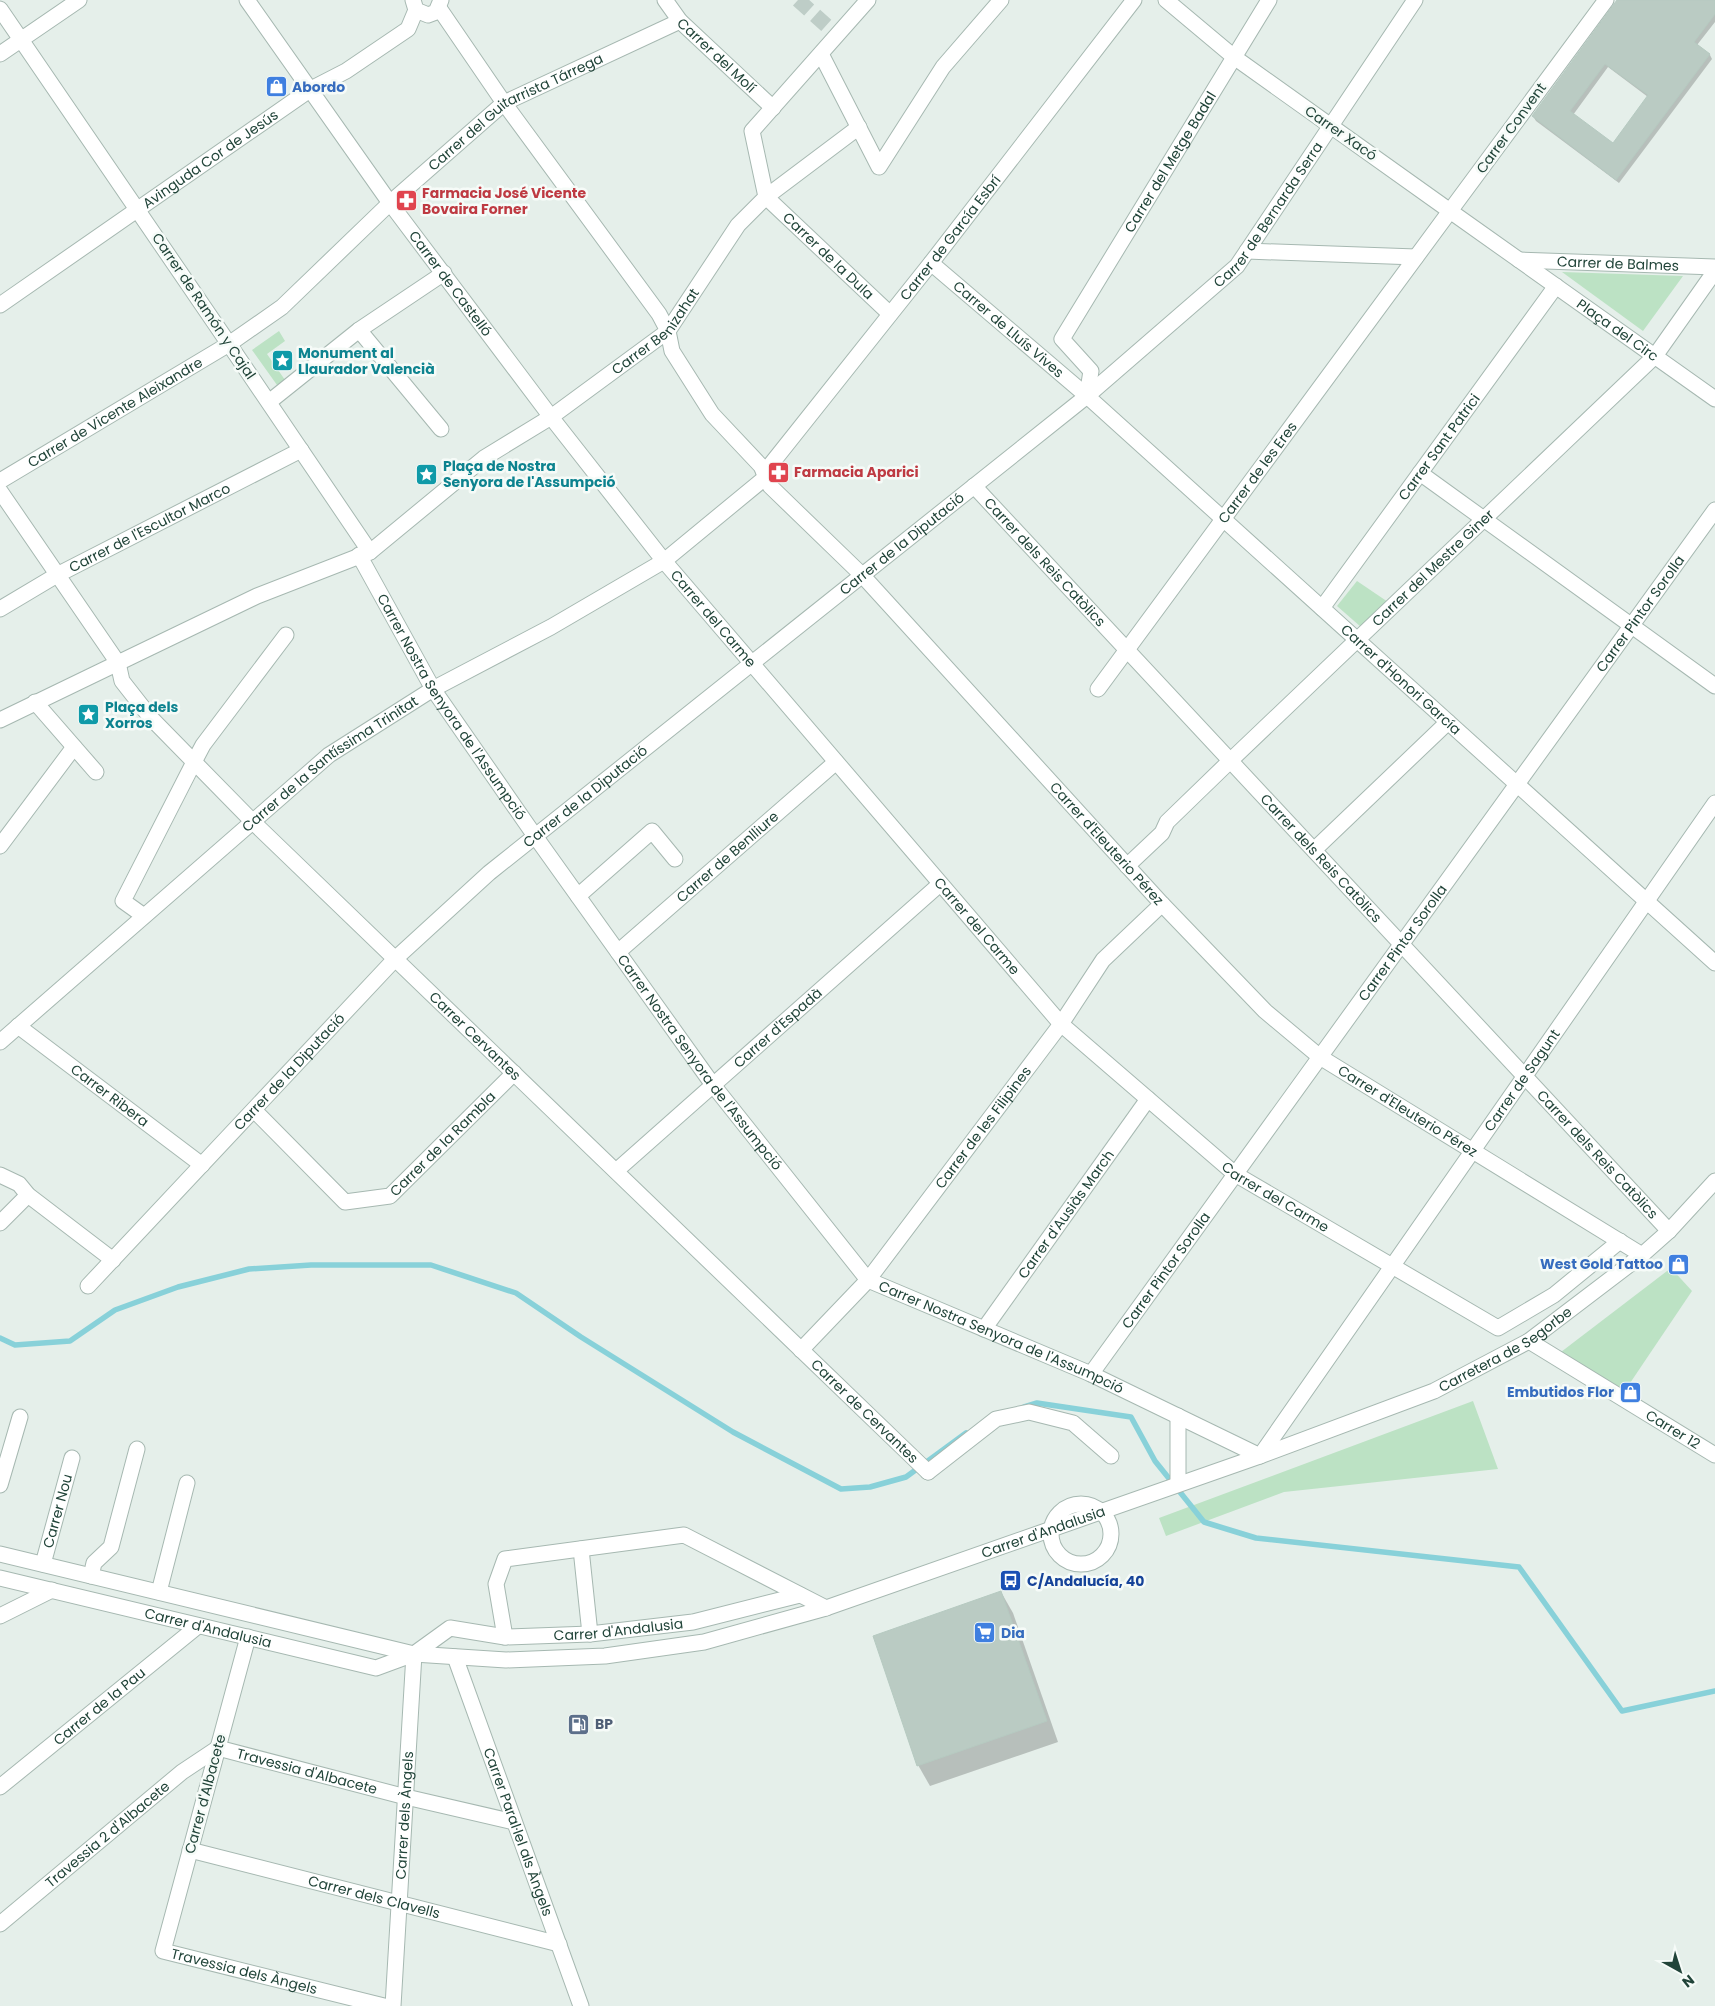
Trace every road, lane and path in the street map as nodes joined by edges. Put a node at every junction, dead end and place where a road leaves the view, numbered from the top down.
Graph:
1 (79, 0) edge
2 (247, 0) edge
3 (666, 0) edge
4 (868, 0) edge
5 (1001, 0) edge
6 (1134, 0) edge
7 (1166, 0) edge
8 (1269, 0) edge
9 (1415, 0) edge
10 (1601, 2) edge
11 (440, 4) edge
12 (415, 5) edge
13 (0, 9) edge
14 (680, 21) junction
15 (21, 40) junction
16 (0, 54) edge
17 (821, 54) junction
18 (1234, 57) junction
19 (311, 89) junction
20 (504, 103) junction
21 (773, 108) junction
22 (1331, 126) junction
23 (859, 127) junction
24 (766, 197) junction
25 (390, 203) junction
26 (138, 209) junction
27 (1450, 211) junction
28 (1247, 251) junction
29 (1416, 256) junction
30 (1520, 260) junction
31 (931, 263) junction
32 (1715, 266) edge
33 (1715, 271) edge
34 (444, 272) junction
35 (1556, 286) junction
36 (0, 305) edge
37 (890, 314) junction
38 (359, 330) junction
39 (668, 331) junction
40 (229, 344) junction
41 (1655, 356) junction
42 (1131, 358) joint
43 (1087, 396) junction
44 (1715, 399) edge
45 (269, 402) junction
46 (551, 417) junction
47 (440, 429) dead end
48 (301, 450) junction
49 (1420, 473) junction
50 (764, 475) junction
51 (0, 481) edge
52 (974, 486) junction
53 (0, 491) edge
54 (1715, 510) edge
55 (1223, 519) junction
56 (1484, 520) junction
57 (365, 554) junction
58 (664, 561) junction
59 (58, 574) junction
60 (862, 575) junction
61 (1322, 608) junction
62 (0, 609) edge
63 (1631, 626) junction
64 (286, 635) dead end
65 (1357, 640) junction
66 (1126, 650) junction
67 (118, 662) junction
68 (751, 663) junction
69 (1715, 686) edge
70 (433, 689) junction
71 (1098, 689) dead end
72 (36, 702) junction
73 (0, 720) edge
74 (1448, 722) junction
75 (74, 747) junction
76 (1230, 761) junction
77 (194, 762) junction
78 (836, 762) junction
79 (96, 772) dead end
80 (1517, 784) junction
81 (1715, 803) edge
82 (252, 822) junction
83 (535, 836) junction
84 (0, 846) edge
85 (1314, 850) junction
86 (675, 859) dead end
87 (1127, 866) junction
88 (940, 884) junction
89 (578, 896) junction
90 (1646, 901) junction
91 (1162, 904) junction
92 (144, 916) junction
93 (1402, 944) junction
94 (618, 952) junction
95 (395, 959) junction
96 (1715, 963) edge
97 (1061, 1024) junction
98 (18, 1026) junction
99 (0, 1042) edge
100 (1320, 1057) junction
101 (514, 1073) junction
102 (1525, 1076) junction
103 (713, 1085) junction
104 (1148, 1099) junction
105 (254, 1110) junction
106 (1473, 1151) junction
107 (202, 1165) junction
108 (616, 1171) junction
109 (1235, 1174) junction
110 (0, 1175) edge
111 (1715, 1181) edge
112 (28, 1195) junction
113 (0, 1223) edge
114 (1669, 1231) junction
115 (1620, 1241) junction
116 (1642, 1255) junction
117 (113, 1260) junction
118 (1393, 1266) junction
119 (868, 1280) junction
120 (88, 1286) dead end
121 (1498, 1328) joint
122 (984, 1329) junction
123 (1529, 1341) junction
124 (801, 1350) junction
125 (1091, 1374) junction
126 (1178, 1416) junction
127 (20, 1417) dead end
128 (137, 1449) dead end
129 (1715, 1455) edge
130 (1111, 1456) dead end
131 (1260, 1456) junction
132 (72, 1458) dead end
133 (186, 1483) dead end
134 (1178, 1484) junction
135 (0, 1485) edge
136 (1101, 1511) junction
137 (1052, 1528) junction
138 (581, 1549) junction
139 (0, 1554) edge
140 (43, 1564) junction
141 (91, 1576) junction
142 (0, 1578) edge
143 (52, 1590) junction
144 (159, 1592) junction
145 (800, 1595) junction
146 (826, 1608) junction
147 (0, 1616) edge
148 (198, 1626) junction
149 (590, 1634) junction
150 (248, 1637) junction
151 (505, 1637) junction
152 (414, 1654) junction
153 (455, 1657) junction
154 (218, 1748) junction
155 (0, 1787) edge
156 (406, 1797) junction
157 (514, 1822) junction
158 (190, 1850) junction
159 (400, 1903) junction
160 (0, 1924) edge
161 (559, 1944) junction
162 (163, 1951) joint
163 (384, 2006) edge
164 (393, 2006) edge
165 (581, 2006) edge

1 - 15 street
2 - 19 street, Carrer de Castelló
3 - 14 street, Carrer del Molí
4 - 17 street
5 - 23 street
6 - 31 street, Carrer de García Esbrí
7 - 18 street, Carrer Xacó
8 - 18 street, Carrer del Metge Badal
9 - 22 street, Carrer de Bernarda Serra
10 - 27 street, Carrer Convent
11 - 12 street
11 - 20 street, Carrer d'Eleuterio Pérez
12 - 19 street, Avinguda Cor de Jesús
13 - 15 street, Carrer de Ramón y Cajal
14 - 20 street, Carrer del Guitarrista Tárrega
14 - 21 street, Carrer del Molí
15 - 16 street
15 - 26 street, Carrer de Ramón y Cajal
17 - 21 street
17 - 23 street
18 - 22 street, Carrer Xacó
18 - 43 street, Carrer del Metge Badal
19 - 25 street, Carrer de Castelló
19 - 26 street, Avinguda Cor de Jesús
20 - 25 street, Carrer del Guitarrista Tárrega
20 - 39 street, Carrer d'Eleuterio Pérez
21 - 24 street
22 - 27 street, Carrer Xacó
22 - 28 street, Carrer de Bernarda Serra
23 - 24 street, Carrer Benizahat
24 - 37 street, Carrer de la Dula
24 - 39 street, Carrer Benizahat
25 - 34 street, Carrer de Castelló
25 - 40 street, Carrer del Guitarrista Tárrega
26 - 36 street, Avinguda Cor de Jesús
26 - 40 street, Carrer de Ramón y Cajal
27 - 29 street, Carrer Convent
27 - 30 street, Carrer Xacó
28 - 29 street
28 - 42 street, Carrer de Bernarda Serra
29 - 55 street, Carrer de les Eres
30 - 32 street, Carrer de Balmes
30 - 35 street, Plaça del Circ
31 - 37 street, Carrer de García Esbrí
31 - 43 street, Carrer de Lluís Vives
33 - 41 street, Plaça del Circ
34 - 38 street
34 - 46 street, Carrer de Castelló
35 - 41 street, Plaça del Circ
35 - 49 street, Carrer Sant Patrici
37 - 50 street, Carrer de García Esbrí
38 - 45 street
38 - 47 street
39 - 46 street, Carrer Benizahat
39 - 50 street, Carrer d'Eleuterio Pérez
40 - 45 street, Carrer de Ramón y Cajal
40 - 51 street, Carrer de Vicente Aleixandre
41 - 44 street
41 - 56 street, Carrer del Mestre Giner
42 - 43 street, Carrer de la Diputació
43 - 52 street, Carrer de la Diputació
43 - 55 street, Carrer d'Honori García
45 - 48 street, Carrer de Ramón y Cajal
46 - 57 street
46 - 58 street, Carrer del Carme
48 - 57 street, Carrer de Ramón y Cajal
48 - 59 street, Carrer de l'Escultor Marco
49 - 56 street
49 - 61 street, Carrer Sant Patrici
50 - 58 street, Carrer de la Santíssima Trinitat
50 - 60 street, Carrer d'Eleuterio Pérez
52 - 60 street, Carrer de la Diputació
52 - 66 street, Carrer dels Reis Catòlics
53 - 59 street
54 - 63 street, Carrer Pintor Sorolla
55 - 61 street, Carrer d'Honori García
55 - 66 street, Carrer de les Eres
56 - 63 street
56 - 65 street, Carrer del Mestre Giner
57 - 67 street
57 - 70 street, Carrer Nostra Senyora de l'Assumpció
58 - 68 street, Carrer del Carme
58 - 70 street, Carrer de la Santíssima Trinitat
59 - 62 street, Carrer de l'Escultor Marco
59 - 67 street
60 - 68 street, Carrer de la Diputació
60 - 87 street, Carrer d'Eleuterio Pérez
61 - 65 street, Carrer d'Honori García
63 - 69 street
63 - 80 street, Carrer Pintor Sorolla
64 - 77 street
65 - 74 street, Carrer d'Honori García
65 - 76 street, Carrer del Mestre Giner
66 - 71 street, Carrer de les Eres
66 - 76 street, Carrer dels Reis Catòlics
67 - 72 street
67 - 77 street, Carrer Cervantes
68 - 78 street, Carrer del Carme
68 - 83 street, Carrer de la Diputació
70 - 82 street, Carrer de la Santíssima Trinitat
70 - 83 street, Carrer Nostra Senyora de l'Assumpció
72 - 73 street
72 - 75 street
74 - 80 street, Carrer d'Honori García
74 - 85 street
75 - 79 street
75 - 84 street
76 - 85 street, Carrer dels Reis Catòlics
76 - 87 street, Carrer del Mestre Giner
77 - 82 street, Carrer Cervantes
77 - 92 street
78 - 88 street, Carrer del Carme
78 - 94 street, Carrer de Benlliure
80 - 90 street, Carrer d'Honori García
80 - 93 street, Carrer Pintor Sorolla
81 - 90 street, Carrer de Sagunt
82 - 92 street, Carrer de la Santíssima Trinitat
82 - 95 street, Carrer Cervantes
83 - 89 street, Carrer Nostra Senyora de l'Assumpció
83 - 95 street, Carrer de la Diputació
85 - 93 street, Carrer dels Reis Catòlics
86 - 89 street
87 - 91 street, Carrer d'Eleuterio Pérez
88 - 97 street, Carrer del Carme
88 - 103 street, Carrer d'Espadà
89 - 94 street, Carrer Nostra Senyora de l'Assumpció
90 - 96 street, Carrer d'Honori García
90 - 102 street, Carrer de Sagunt
91 - 97 street, Carrer de les Filipines
91 - 100 street, Carrer d'Eleuterio Pérez
92 - 98 street, Carrer de la Santíssima Trinitat
93 - 100 street, Carrer Pintor Sorolla
93 - 102 street, Carrer dels Reis Catòlics
94 - 103 street, Carrer Nostra Senyora de l'Assumpció
95 - 101 street, Carrer Cervantes
95 - 105 street, Carrer de la Diputació
97 - 104 street, Carrer del Carme
97 - 119 street, Carrer de les Filipines
98 - 99 street, Carrer de la Santíssima Trinitat
98 - 107 street, Carrer Ribera
100 - 106 street, Carrer d'Eleuterio Pérez
100 - 109 street, Carrer Pintor Sorolla
101 - 105 street, Carrer de la Rambla
101 - 108 street, Carrer Cervantes
102 - 106 street, Carrer de Sagunt
102 - 114 street, Carrer dels Reis Catòlics
103 - 108 street, Carrer d'Espadà
103 - 119 street, Carrer Nostra Senyora de l'Assumpció
104 - 109 street, Carrer del Carme
104 - 122 street, Carrer d'Ausiàs March
105 - 107 street, Carrer de la Diputació
106 - 115 street, Carrer d'Eleuterio Pérez
106 - 118 street, Carrer de Sagunt
107 - 117 street, Carrer de la Diputació
108 - 124 street, Carrer Cervantes
109 - 118 street, Carrer del Carme
109 - 125 street, Carrer Pintor Sorolla
110 - 112 street
111 - 114 street, Carretera de Segorbe
112 - 113 street
112 - 117 street
114 - 116 street, Carretera de Segorbe
115 - 116 street, Carrer d'Eleuterio Pérez
115 - 121 street, Carretera de Segorbe
116 - 123 street, Carretera de Segorbe
117 - 120 street, Carrer de la Diputació
118 - 121 street, Carrer del Carme
118 - 131 street, Carrer de Sagunt
119 - 122 street, Carrer Nostra Senyora de l'Assumpció
119 - 124 street, Carrer de les Filipines
122 - 125 street, Carrer Nostra Senyora de l'Assumpció
123 - 129 street, Carrer 12
123 - 131 street, Carretera de Segorbe
124 - 130 street, Carrer de Cervantes
125 - 126 street, Carrer Nostra Senyora de l'Assumpció
126 - 131 street, Carrer Nostra Senyora de l'Assumpció
126 - 134 street
127 - 135 street
128 - 141 street
131 - 134 street, Carrer d'Andalusia
132 - 140 street, Carrer Nou
133 - 144 street
134 - 136 street, Carrer d'Andalusia
136 - 137 street, Carrer d'Andalusia
136 - 137 street
137 - 146 street, Carrer d'Andalusia
138 - 145 street
138 - 149 street
138 - 151 street
139 - 140 street, Carrer d'Andalusia
140 - 141 street, Carrer d'Andalusia
141 - 144 street, Carrer d'Andalusia
142 - 143 street, Carrer d'Andalusia
143 - 147 street
143 - 148 street, Carrer d'Andalusia
144 - 152 street, Carrer d'Andalusia
145 - 146 street
145 - 149 street, Carrer d'Andalusia
146 - 153 street, Carrer d'Andalusia
148 - 150 street, Carrer d'Andalusia
148 - 155 street, Carrer de la Pau
149 - 151 street, Carrer d'Andalusia
150 - 152 street, Carrer d'Andalusia
150 - 154 street, Carrer d'Albacete
151 - 152 street, Carrer d'Andalusia
152 - 153 street, Carrer d'Andalusia
152 - 156 street, Carrer dels Àngels
153 - 157 street, Carrer Paral·lel als Àngels
154 - 156 street, Travessia d'Albacete
154 - 158 street, Carrer d'Albacete
154 - 160 street, Travessia 2 d'Albacete
156 - 157 street, Travessia d'Albacete
156 - 159 street, Carrer dels Àngels
157 - 161 street, Carrer Paral·lel als Àngels
158 - 159 street, Carrer dels Clavells
158 - 162 street, Carrer d'Albacete
159 - 161 street, Carrer dels Clavells
159 - 164 street, Carrer dels Àngels
161 - 165 street, Carrer Paral·lel als Àngels
162 - 163 street, Travessia dels Àngels

